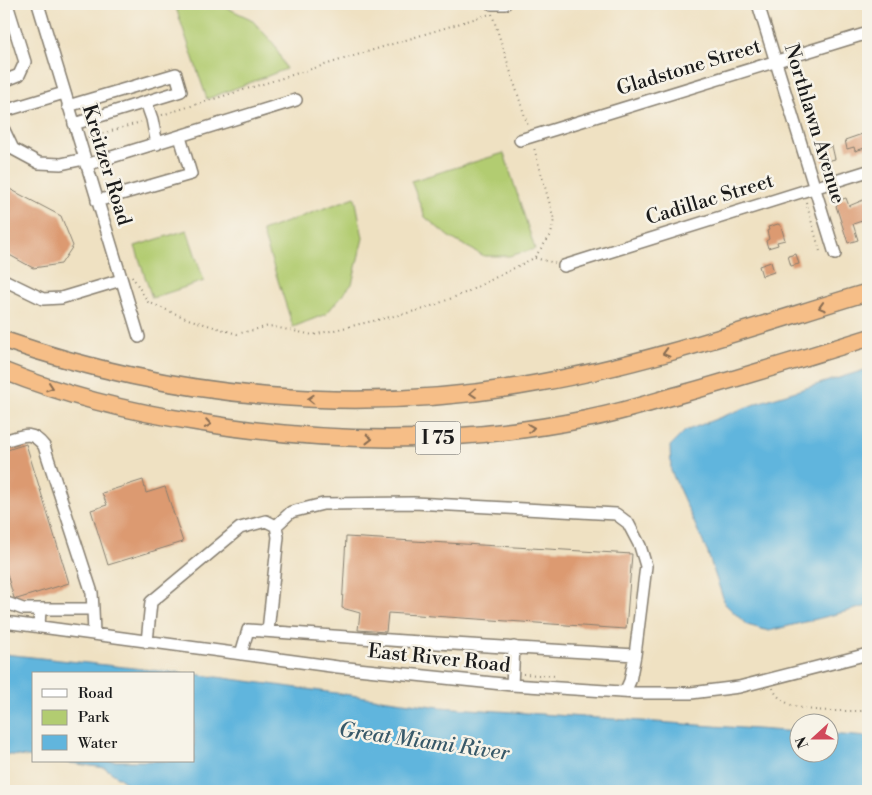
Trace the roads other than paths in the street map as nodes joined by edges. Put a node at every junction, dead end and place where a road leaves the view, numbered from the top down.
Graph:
1 (7, 4) edge
2 (38, 4) edge
3 (492, 4) edge
4 (505, 4) edge
5 (758, 4) edge
6 (868, 33) edge
7 (775, 61) junction
8 (4, 81) edge
9 (64, 93) junction
10 (296, 100) dead end
11 (146, 102) junction
12 (68, 106) junction
13 (4, 111) edge
14 (74, 124) junction
15 (4, 130) edge
16 (180, 137) junction
17 (526, 138) road end
18 (157, 144) junction
19 (85, 162) junction
20 (868, 171) edge
21 (814, 188) junction
22 (97, 201) junction
23 (835, 254) dead end
24 (564, 266) road end
25 (126, 278) junction
26 (4, 280) edge
27 (868, 292) edge
28 (139, 338) dead end
29 (868, 338) edge
30 (4, 340) edge
31 (4, 371) edge
32 (4, 441) edge
33 (276, 526) junction
34 (4, 602) edge
35 (93, 608) junction
36 (40, 609) junction
37 (4, 622) edge
38 (39, 627) junction
39 (268, 631) junction
40 (94, 634) junction
41 (147, 642) junction
42 (514, 647) junction
43 (241, 654) junction
44 (634, 654) junction
45 (868, 654) edge
46 (512, 679) junction
47 (626, 692) junction

1 - 8 street
2 - 9 street, Kreitzer Road
3 - 4 street
5 - 7 street, Northlawn Avenue
6 - 7 street, Gladstone Street
7 - 17 street, Gladstone Street
7 - 21 street, Northlawn Avenue
9 - 12 street, Kreitzer Road
9 - 13 street
10 - 16 street
11 - 12 street
11 - 14 street
11 - 18 street
12 - 14 street, Kreitzer Road
14 - 19 street, Kreitzer Road
15 - 19 street
16 - 18 street
16 - 22 street
18 - 19 street
19 - 22 street, Kreitzer Road
20 - 21 street, Cadillac Street
21 - 23 street, Northlawn Avenue
21 - 24 street, Cadillac Street
22 - 25 street, Kreitzer Road
25 - 26 street
25 - 28 street, Kreitzer Road
27 -> 30 highway, I 75
31 -> 29 highway, I 75
32 - 35 street
33 - 39 street
33 - 41 street
33 - 44 street
34 - 36 street
35 - 36 street
35 - 40 street
36 - 38 street
37 - 38 street, East River Road
38 - 40 street, East River Road
39 - 42 street
39 - 43 street
40 - 41 street, East River Road
41 - 43 street, East River Road
42 - 44 street
42 - 46 street
43 - 46 street, East River Road
44 - 47 street
45 - 47 street, East River Road
46 - 47 street, East River Road

